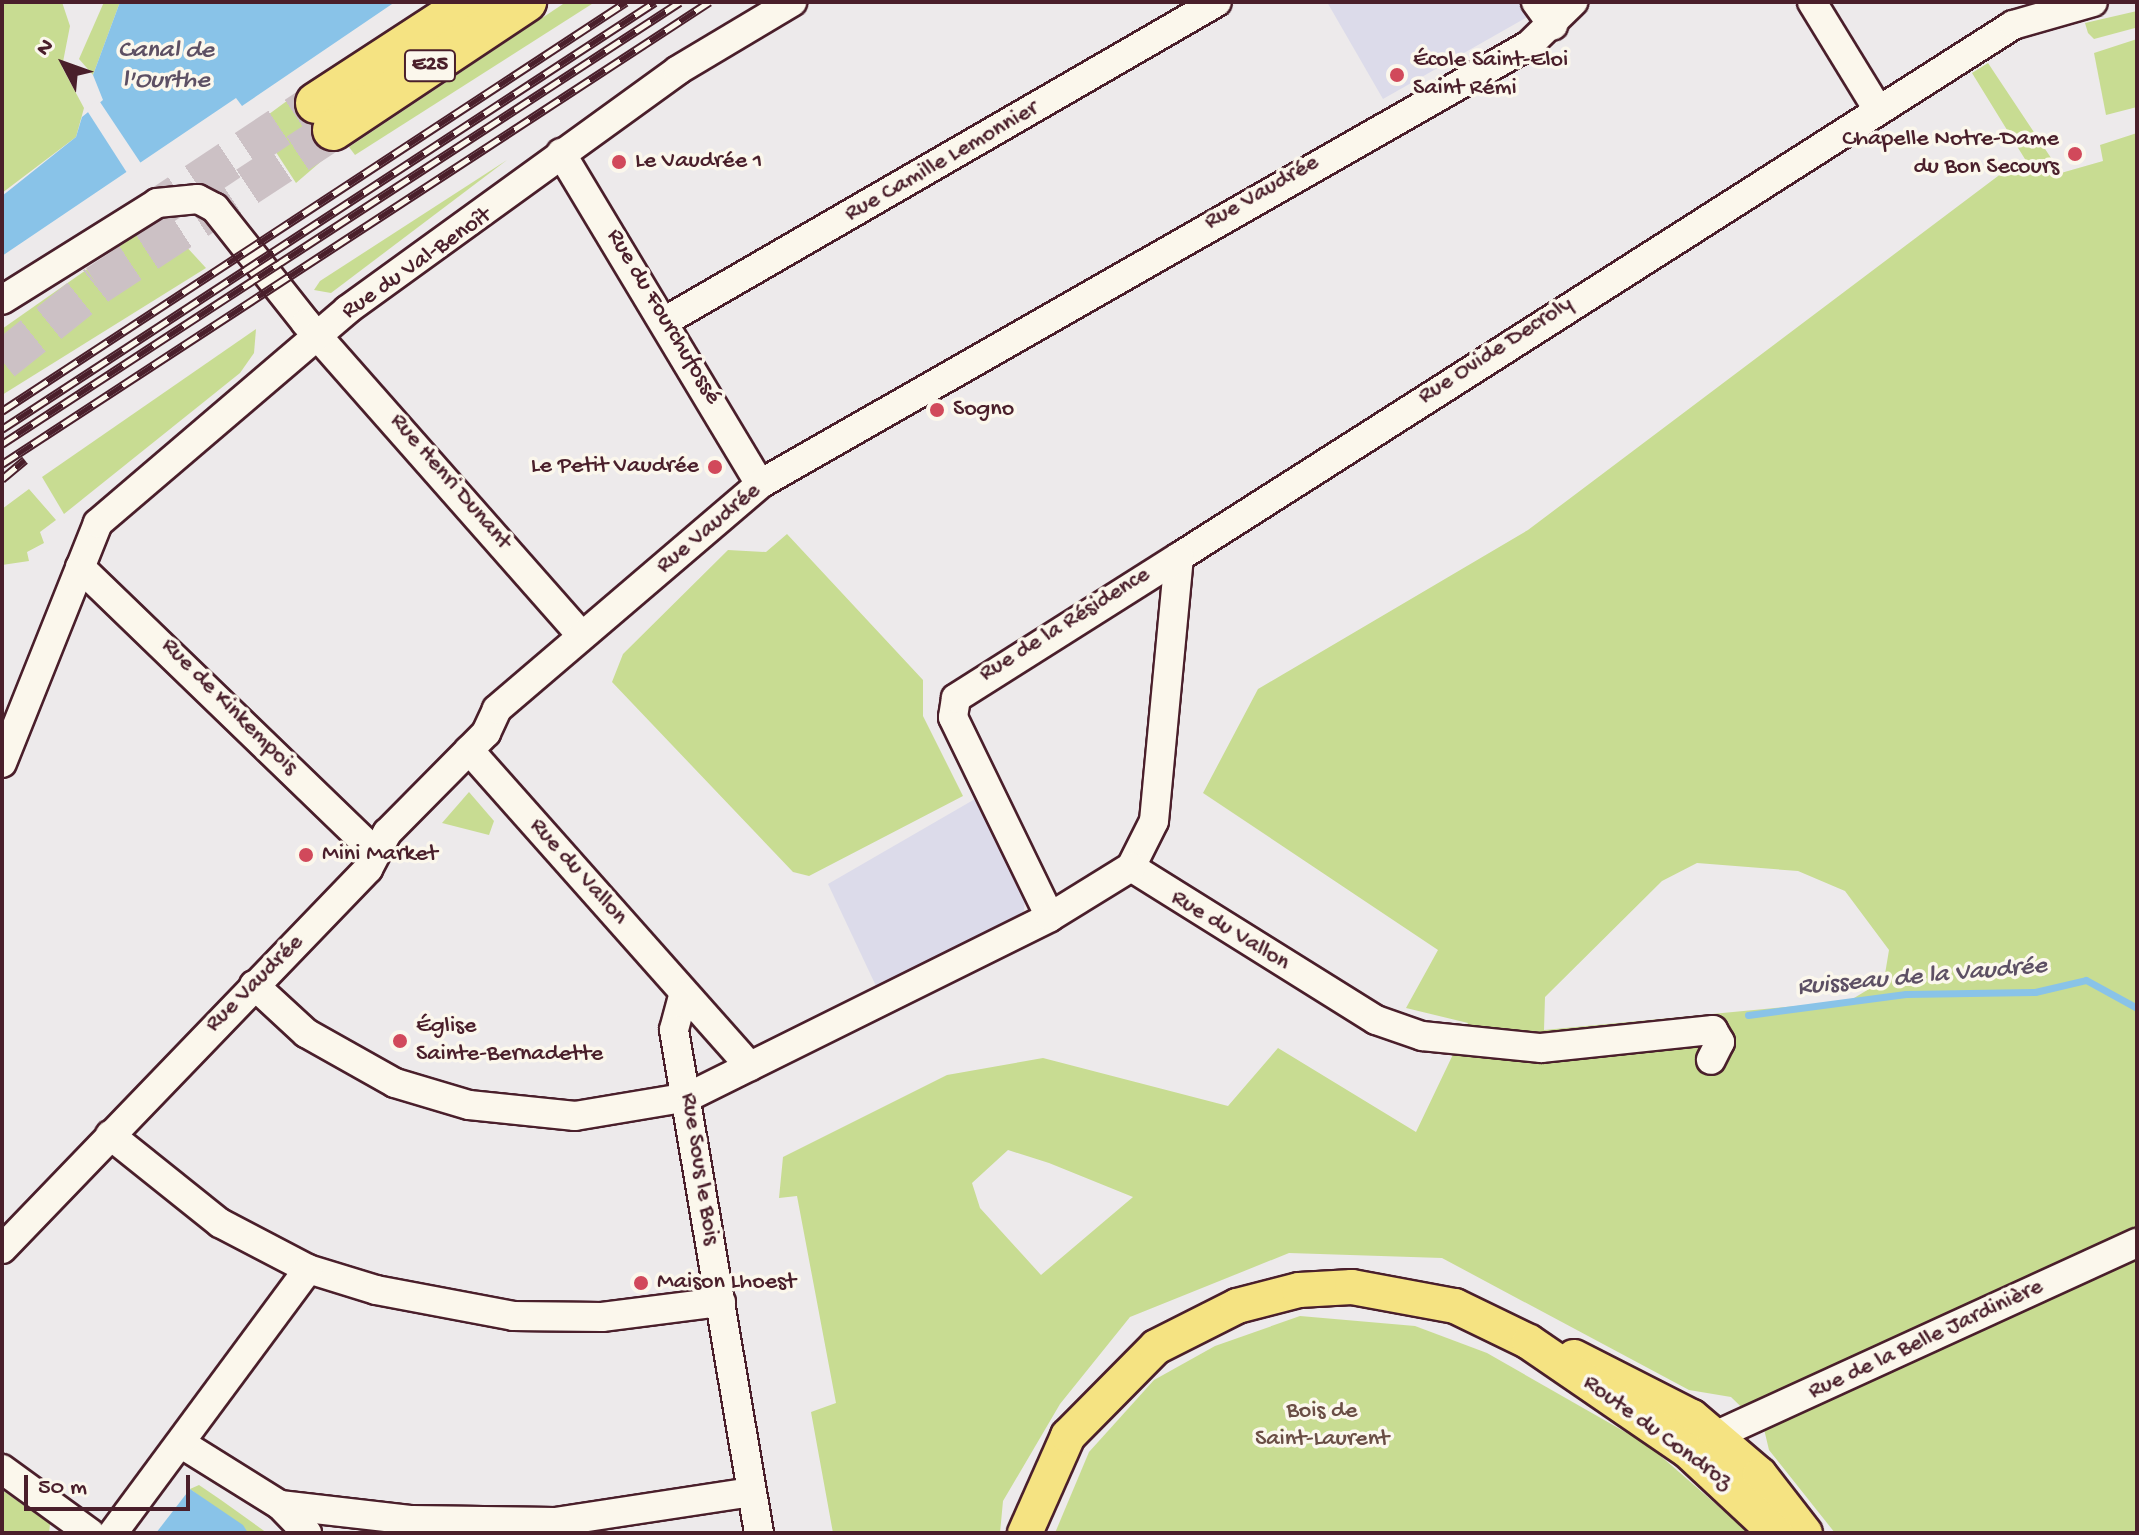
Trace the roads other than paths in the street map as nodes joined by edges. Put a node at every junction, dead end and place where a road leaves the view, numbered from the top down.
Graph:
1 (471, 2) edge
2 (526, 2) edge
3 (792, 2) edge
4 (1217, 2) edge
5 (1536, 2) edge
6 (1573, 2) edge
7 (1812, 2) edge
8 (2093, 2) edge
9 (2010, 13) edge
10 (1553, 25) junction
11 (1877, 108) junction
12 (561, 153) junction
13 (2, 300) edge
14 (667, 320) junction
15 (319, 335) junction
16 (760, 484) junction
17 (1179, 557) junction
18 (80, 567) junction
19 (578, 632) junction
20 (469, 750) junction
21 (2, 763) edge
22 (375, 852) junction
23 (1131, 867) junction
24 (1050, 917) junction
25 (254, 985) junction
26 (683, 996) junction
27 (1711, 1060) dead end
28 (750, 1066) junction
29 (688, 1097) junction
30 (110, 1135) junction
31 (2137, 1243) edge
32 (2, 1249) edge
33 (308, 1269) junction
34 (721, 1302) junction
35 (1529, 1342) junction
36 (1616, 1402) junction
37 (1715, 1436) junction
38 (182, 1444) junction
39 (2, 1469) edge
40 (751, 1492) junction
41 (280, 1505) junction
42 (90, 1533) edge
43 (113, 1533) edge
44 (307, 1533) edge
45 (759, 1533) edge
46 (1025, 1533) edge
47 (1776, 1533) edge
48 (1805, 1533) edge

1 - 2 highway, E25
3 - 12 street, Rue du Val-Benoît
4 - 14 street, Rue Camille Lemonnier
5 - 10 street
6 - 10 street, Rue Vaudrée
7 - 11 street
8 - 9 street, Rue Ovide Decroly
9 - 11 street, Rue Ovide Decroly
10 - 16 street, Rue Vaudrée
11 - 17 street, Rue Ovide Decroly
12 - 14 street, Rue du Fourchufossé
12 - 15 street, Rue du Val-Benoît
13 - 15 street, Rue Henri Dunant
14 - 16 street, Rue du Fourchufossé
15 - 18 street, Rue du Val-Benoît
15 - 19 street, Rue Henri Dunant
16 - 19 street, Rue Vaudrée
17 - 23 street
17 - 24 street, Rue de la Résidence
18 - 21 street, Rue du Val-Benoît
18 - 22 street, Rue de Kinkempois
19 - 20 street, Rue Vaudrée
20 - 22 street, Rue Vaudrée
20 - 26 street, Rue du Vallon
22 - 25 street, Rue Vaudrée
23 - 24 street
23 - 27 street, Rue du Vallon
24 - 28 street
25 - 29 street
25 - 30 street, Rue Vaudrée
26 - 28 street, Rue du Vallon
26 - 29 street, Rue Sous le Bois
28 - 29 street
29 - 34 street, Rue Sous le Bois
30 - 32 street, Rue Vaudrée
30 - 33 street
31 - 37 street, Rue de la Belle Jardinière
33 - 34 street
33 - 38 street
34 - 40 street, Rue Sous le Bois
35 - 36 main road, Route du Condroz
35 - 37 main road, Route du Condroz
35 - 46 main road, Route du Condroz
36 - 37 main road
36 - 47 main road, Route du Condroz
37 - 48 main road, Route du Condroz
38 - 41 street
38 - 43 street
39 - 42 street
40 - 41 street
40 - 45 street, Rue Sous le Bois
41 - 44 street

